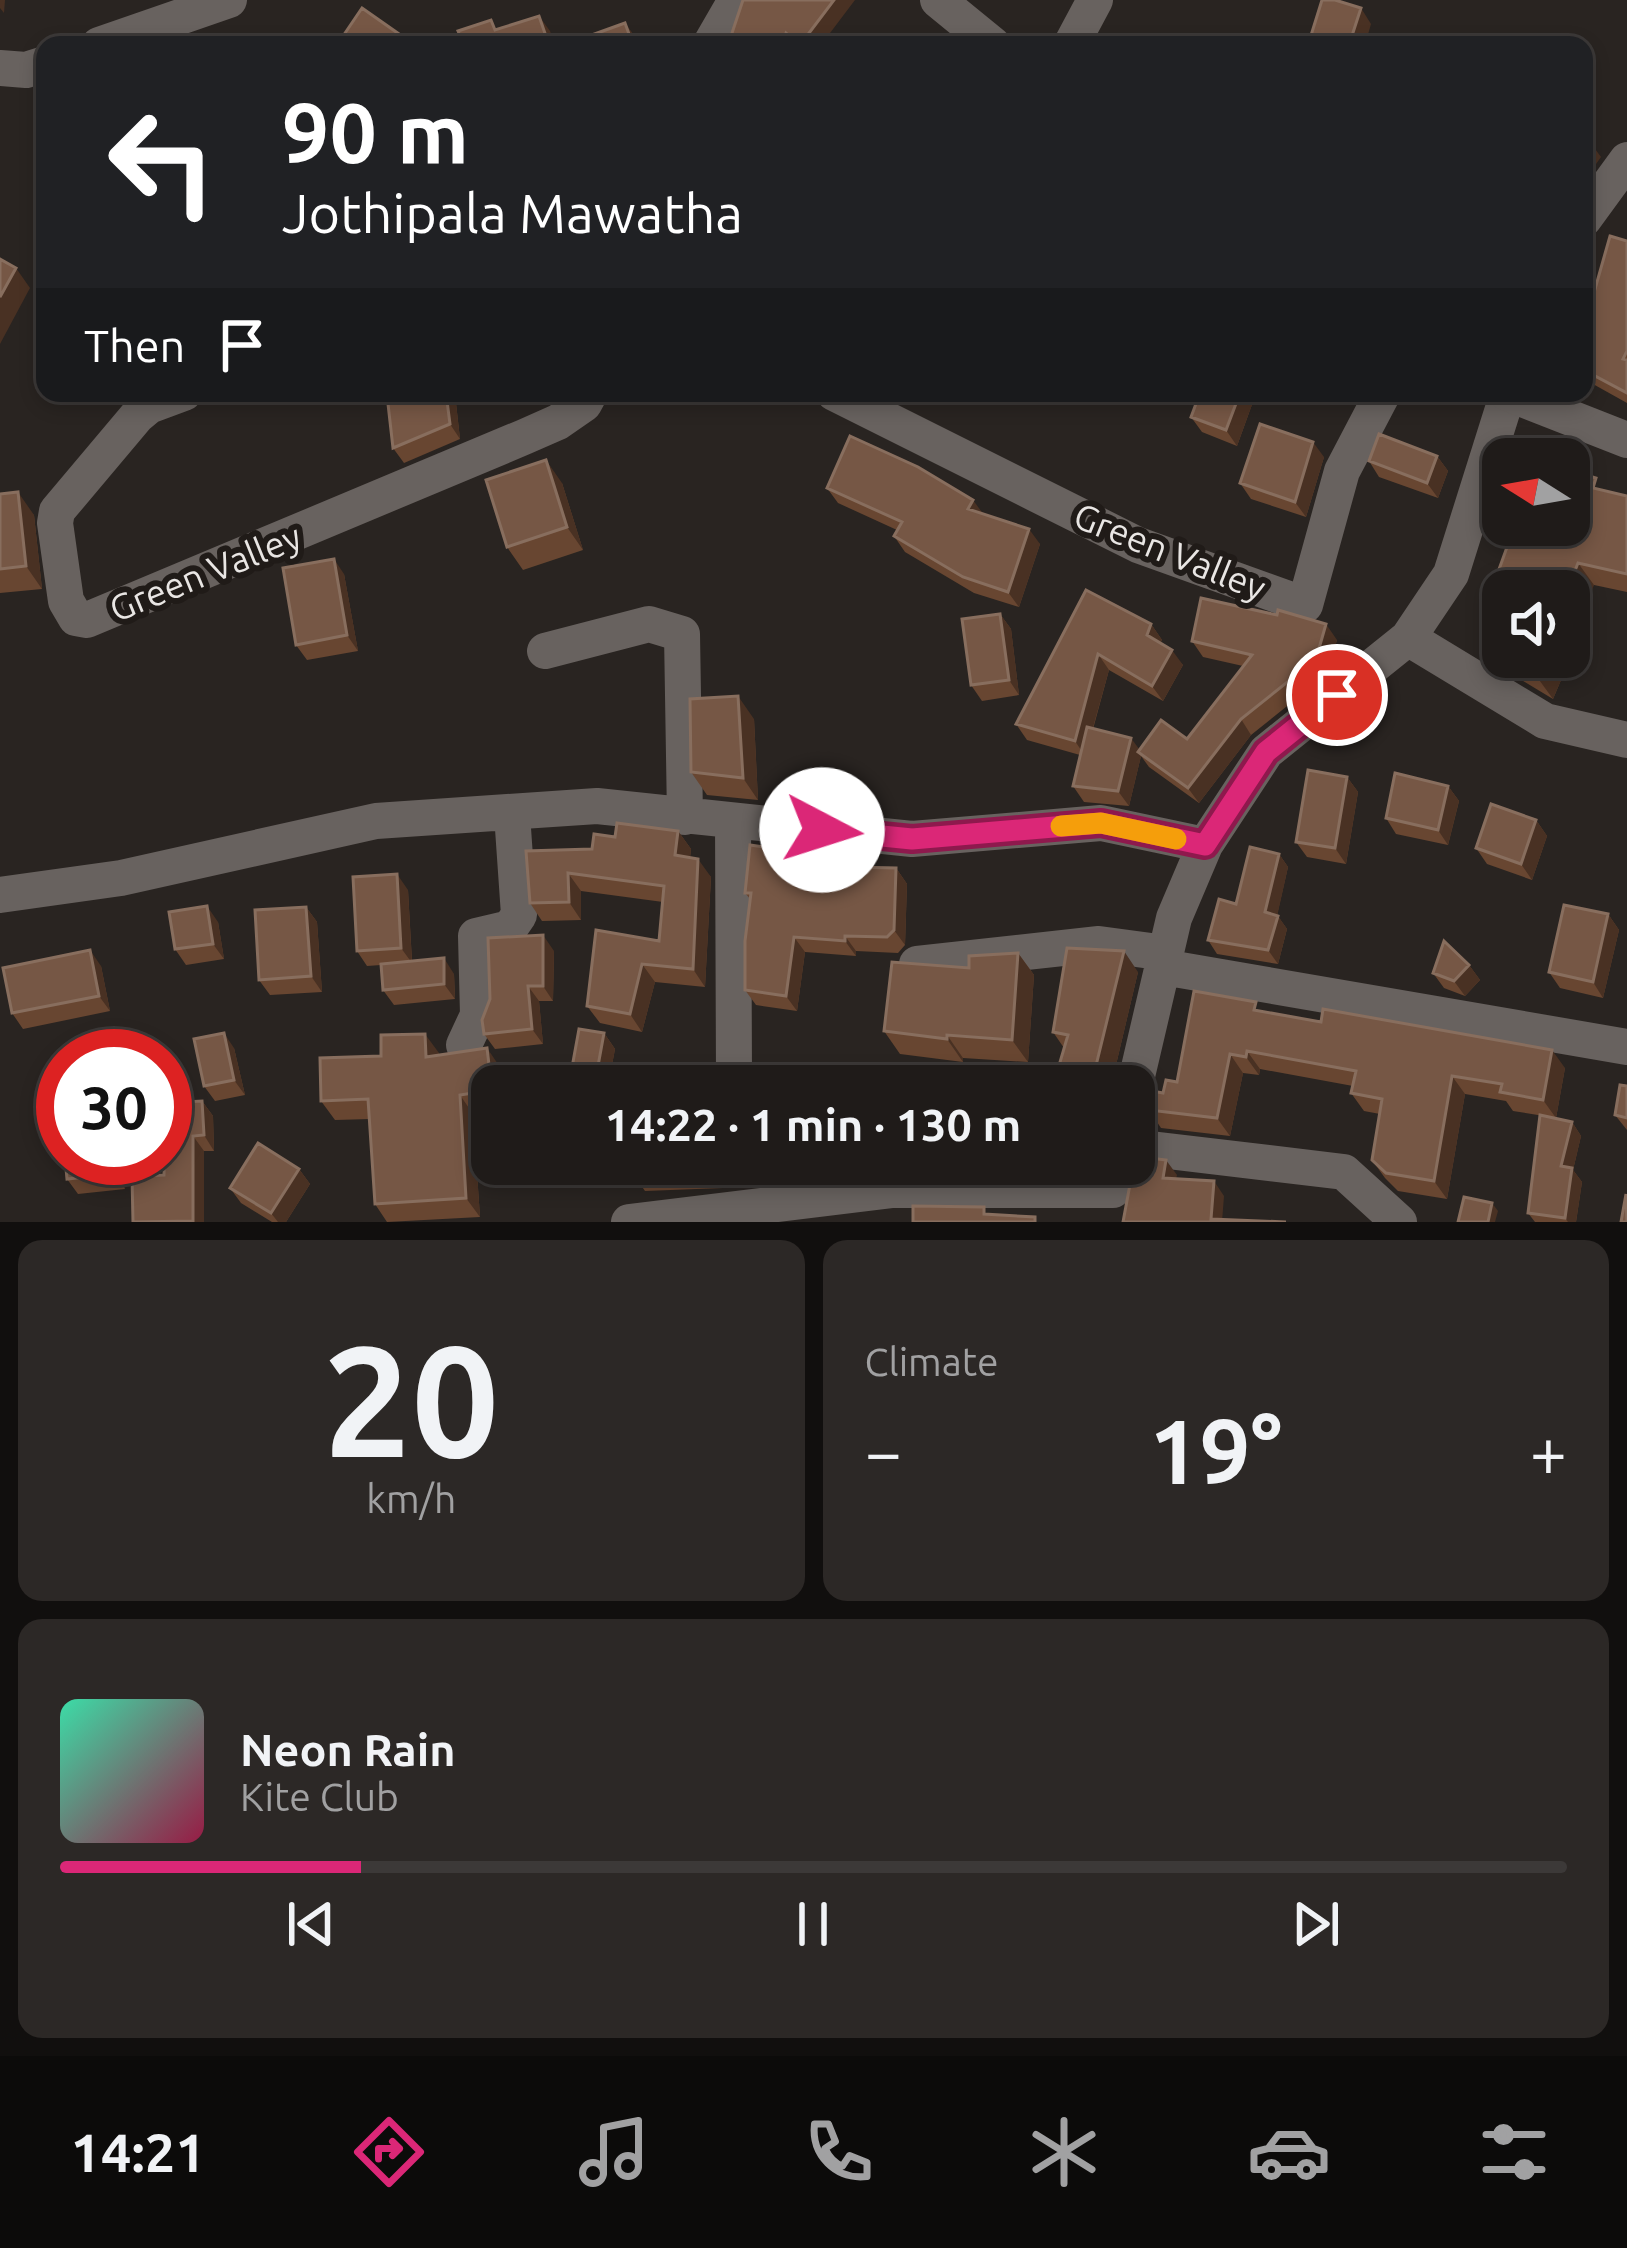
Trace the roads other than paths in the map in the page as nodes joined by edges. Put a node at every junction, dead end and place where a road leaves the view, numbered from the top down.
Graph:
1 (229, 0) edge
2 (736, 0) edge
3 (938, 0) edge
4 (1095, 0) edge
5 (125, 36) edge
6 (715, 36) edge
7 (982, 36) edge
8 (1076, 36) edge
9 (36, 67) edge
10 (0, 68) edge
11 (1627, 160) edge
12 (1593, 207) edge
13 (160, 402) edge
14 (585, 402) edge
15 (852, 402) edge
16 (1378, 402) edge
17 (1505, 402) edge
18 (1531, 402) edge
19 (1627, 440) edge
20 (1408, 638) junction
21 (545, 651) dead end
22 (1627, 740) edge
23 (512, 814) junction
24 (685, 817) junction
25 (733, 821) junction
26 (1205, 845) junction
27 (0, 895) edge
28 (1164, 960) junction
29 (916, 964) edge
30 (464, 1045) dead end
31 (1627, 1047) edge
32 (734, 1065) edge
33 (1140, 1065) edge
34 (1155, 1150) edge
35 (1112, 1192) edge
36 (629, 1222) edge
37 (1399, 1222) edge

1 - 5 street
2 - 6 street
3 - 7 street
4 - 8 street
9 - 10 street
11 - 12 street
13 - 14 street, Green Valley
15 - 16 street, Green Valley
17 - 20 street
18 - 19 street
20 - 22 street
20 - 26 street
21 - 24 street
23 - 24 street
23 - 27 street
23 - 30 street
24 - 25 street
25 - 26 street
25 - 32 street
26 - 28 street
28 - 29 street
28 - 31 street
28 - 33 street
34 - 37 street
35 - 36 street

